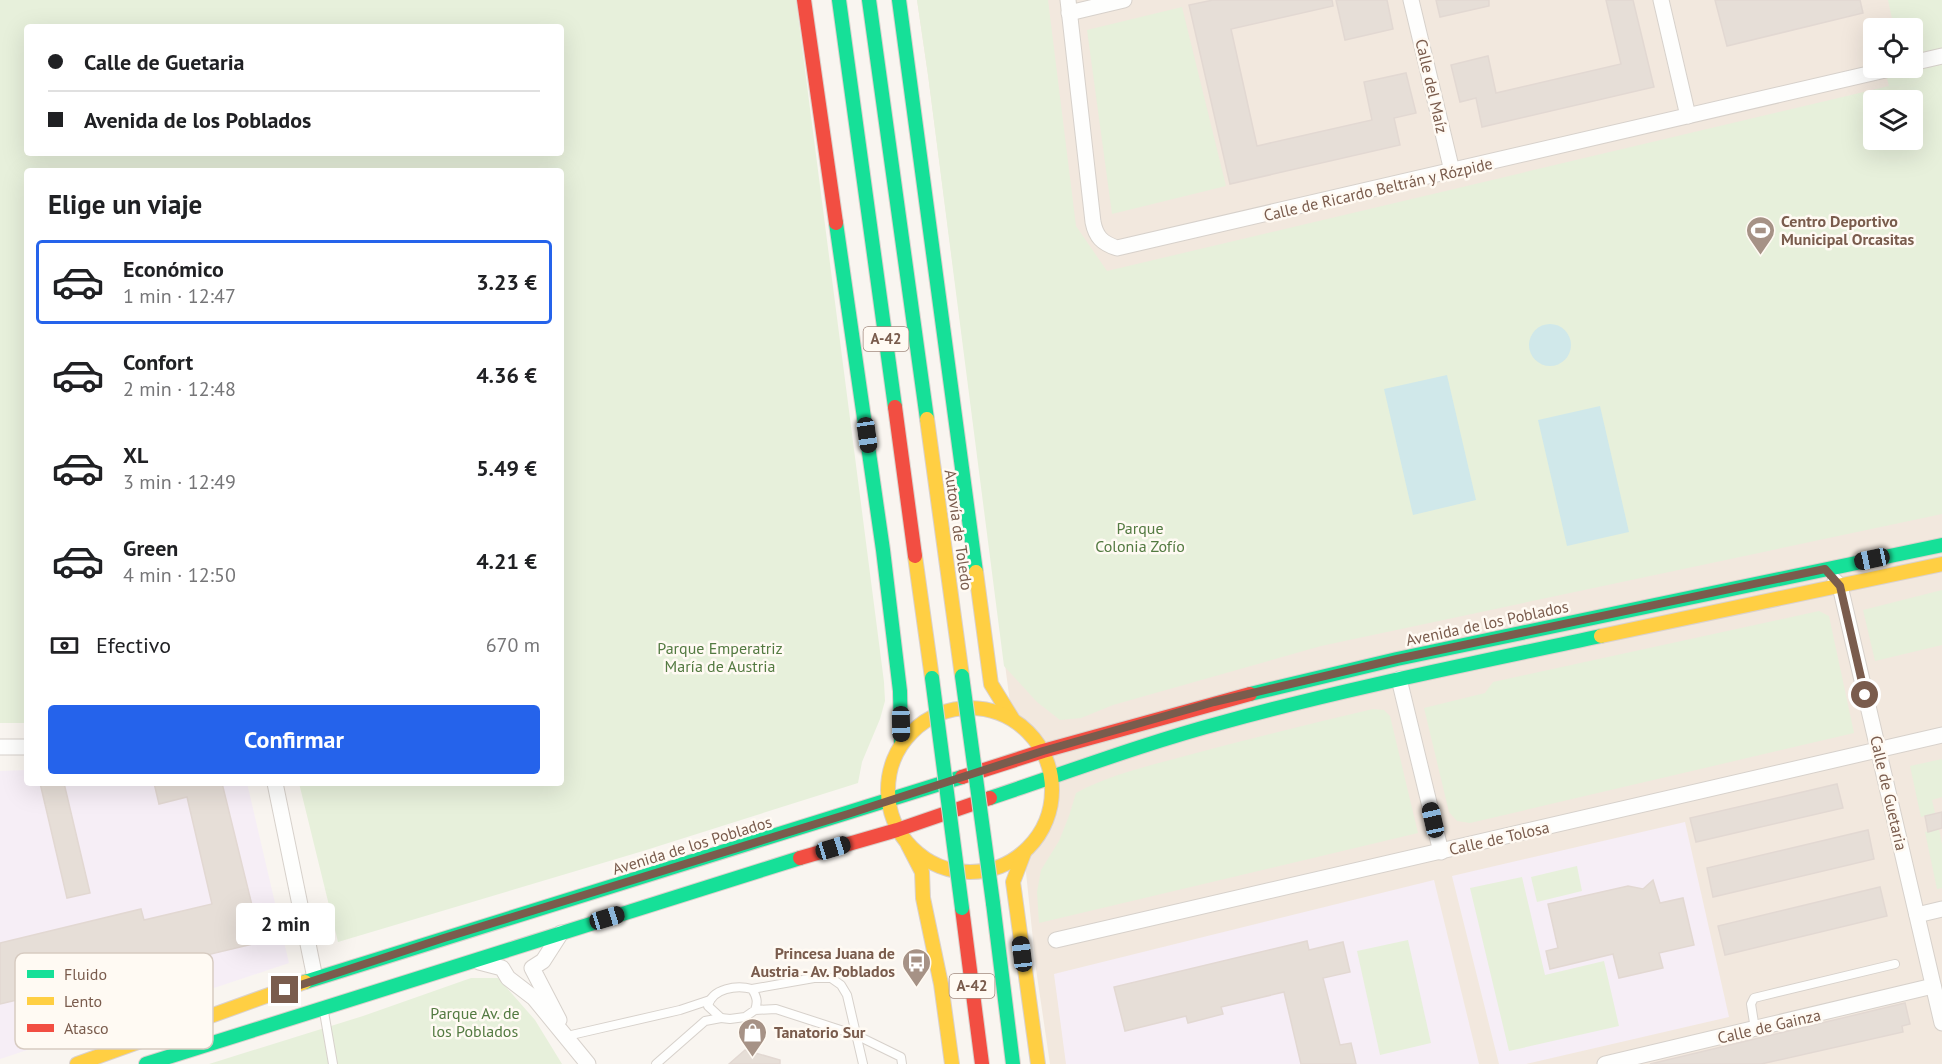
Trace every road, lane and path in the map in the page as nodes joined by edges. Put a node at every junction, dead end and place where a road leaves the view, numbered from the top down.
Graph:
1 (804, 0) edge
2 (839, 0) edge
3 (869, 0) edge
4 (899, 0) edge
5 (1124, 0) edge
6 (1411, 0) edge
7 (1661, 0) edge
8 (1069, 6) edge
9 (1942, 56) edge
10 (1923, 60) edge
11 (1863, 75) edge
12 (1688, 116) junction
13 (1452, 171) junction
14 (1942, 545) edge
15 (1942, 564) edge
16 (1825, 569) junction
17 (1840, 586) junction
18 (1399, 679) junction
19 (1012, 718) junction
20 (1942, 735) edge
21 (901, 741) junction
22 (0, 747) edge
23 (24, 747) edge
24 (1879, 749) junction
25 (1043, 751) junction
26 (1052, 777) junction
27 (276, 786) edge
28 (888, 800) junction
29 (897, 830) junction
30 (908, 845) junction
31 (1441, 852) junction
32 (1024, 853) junction
33 (1942, 909) edge
34 (1917, 915) junction
35 (505, 921) junction
36 (562, 932) junction
37 (1056, 940) dead end
38 (473, 960) junction
39 (1895, 964) dead end
40 (315, 978) junction
41 (1933, 986) junction
42 (752, 989) junction
43 (710, 1000) junction
44 (323, 1010) junction
45 (755, 1010) junction
46 (213, 1015) edge
47 (722, 1018) junction
48 (1942, 1023) edge
49 (1755, 1029) junction
50 (856, 1035) junction
51 (567, 1036) junction
52 (213, 1044) edge
53 (119, 1049) edge
54 (195, 1049) edge
55 (77, 1064) edge
56 (146, 1064) edge
57 (333, 1064) edge
58 (588, 1064) edge
59 (656, 1064) edge
60 (863, 1064) edge
61 (902, 1064) edge
62 (952, 1064) edge
63 (982, 1064) edge
64 (1013, 1064) edge
65 (1038, 1064) edge
66 (1608, 1064) edge

1 - 21 main road
2 - 63 main road, A-42, bridge
3 - 64 main road, Autovía de Toledo / A-42, bridge
4 - 19 main road
5 - 8 street
6 - 13 street, Calle del Maíz
7 - 12 street
8 - 13 street, Calle de Ricardo Beltrán y Rózpide
9 - 10 street
11 - 12 street, Calle de Ricardo Beltrán y Rózpide
12 - 13 street, Calle de Ricardo Beltrán y Rózpide
14 - 16 main road, Avenida de los Poblados
15 - 17 main road
16 - 17 street, Calle de Guetaria
16 - 25 main road, Avenida de los Poblados
17 - 18 main road
17 - 24 street, Calle de Guetaria
18 - 26 main road
18 - 31 street
19 - 21 main road
19 - 25 main road
20 - 24 street, Calle de Tolosa
21 - 28 main road
22 - 23 street
24 - 31 street, Calle de Tolosa
24 - 34 street, Calle de Guetaria
25 - 26 main road
25 - 28 main road, Avenida de los Poblados
26 - 29 main road
26 - 32 main road
27 - 40 street
28 - 29 main road
28 - 35 main road, Avenida de los Poblados
29 - 30 main road
29 - 36 main road
30 - 32 main road
30 - 62 main road
31 - 37 street, Calle de Tolosa
32 - 65 main road
33 - 34 street
34 - 41 street, Calle de Guetaria
35 - 40 main road, Avenida de los Poblados
35 - 44 main road, Avenida de los Poblados
36 - 38 main road
36 - 51 street
38 - 44 main road
38 - 51 street
39 - 49 lane
40 - 46 main road, Avenida de los Poblados
41 - 48 street, Calle de Guetaria
41 - 49 street, Calle de Gainza
42 - 43 lane
42 - 45 lane
42 - 50 lane
43 - 47 lane
43 - 51 lane
44 - 52 main road
44 - 57 lane
45 - 47 lane
45 - 50 lane
47 - 59 lane
49 - 66 street, Calle de Gainza
50 - 60 lane
50 - 61 lane
51 - 58 street
53 - 55 main road, Avenida de los Poblados
54 - 56 main road

